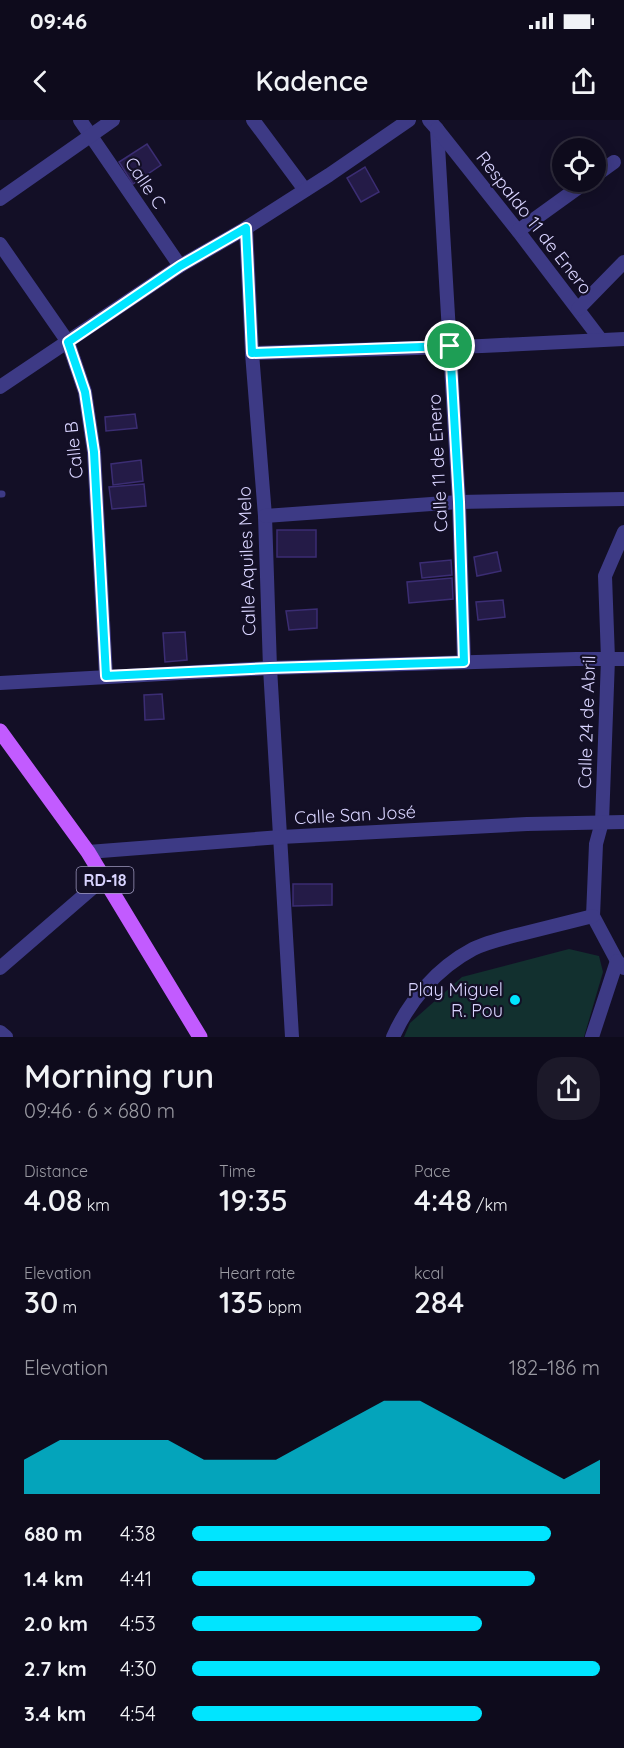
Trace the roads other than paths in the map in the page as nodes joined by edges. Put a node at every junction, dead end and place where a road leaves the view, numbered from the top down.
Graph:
1 (80, 120) edge
2 (113, 120) edge
3 (253, 120) edge
4 (409, 120) edge
5 (433, 125) edge
6 (91, 135) junction
7 (614, 162) dead end
8 (606, 168) edge
9 (305, 190) junction
10 (572, 192) edge
11 (0, 200) edge
12 (246, 228) junction
13 (518, 231) junction
14 (0, 244) edge
15 (624, 262) edge
16 (180, 266) junction
17 (578, 309) junction
18 (624, 339) edge
19 (602, 340) junction
20 (68, 342) junction
21 (450, 346) junction
22 (252, 353) junction
23 (0, 387) edge
24 (624, 499) edge
25 (459, 502) junction
26 (265, 516) junction
27 (624, 532) edge
28 (608, 659) junction
29 (624, 659) edge
30 (464, 662) junction
31 (270, 668) junction
32 (106, 676) junction
33 (0, 683) edge
34 (0, 731) edge
35 (602, 822) junction
36 (624, 822) edge
37 (281, 837) junction
38 (88, 852) junction
39 (104, 878) junction
40 (593, 916) junction
41 (620, 964) edge
42 (0, 968) edge
43 (0, 1032) edge
44 (6, 1037) edge
45 (200, 1037) edge
46 (292, 1037) edge
47 (393, 1037) edge
48 (592, 1037) edge

1 - 6 street, Calle C
2 - 6 street
3 - 9 street
4 - 9 street
5 - 13 street, Respaldo 11 de Enero
5 - 21 street, Calle 11 de Enero
6 - 11 street
6 - 16 street, Calle C
7 - 8 street
9 - 12 street
10 - 13 street
12 - 16 street
12 - 22 street, Calle Aquiles Melo
13 - 17 street, Respaldo 11 de Enero
14 - 20 street, Calle B
15 - 17 street
16 - 20 street
17 - 19 street, Respaldo 11 de Enero
18 - 19 street
19 - 21 street
20 - 23 street
20 - 32 street, Calle B
21 - 22 street
21 - 25 street, Calle 11 de Enero
22 - 26 street, Calle Aquiles Melo
24 - 25 street
25 - 26 street
25 - 30 street, Calle 11 de Enero
26 - 31 street, Calle Aquiles Melo
27 - 28 street, Calle 24 de Abril
28 - 29 street
28 - 30 street
28 - 35 street, Calle 24 de Abril
30 - 31 street
31 - 32 street
31 - 37 street, Calle Aquiles Melo
32 - 33 street
34 - 38 main road, RD-18
35 - 36 street, Calle San José
35 - 37 street, Calle San José
35 - 40 street, Calle 24 de Abril
37 - 38 street, Calle San José
37 - 46 street, Calle Aquiles Melo
38 - 39 main road, RD-18
39 - 42 street
39 - 45 main road, RD-18
40 - 41 street
40 - 47 street
41 - 48 street
43 - 44 street

